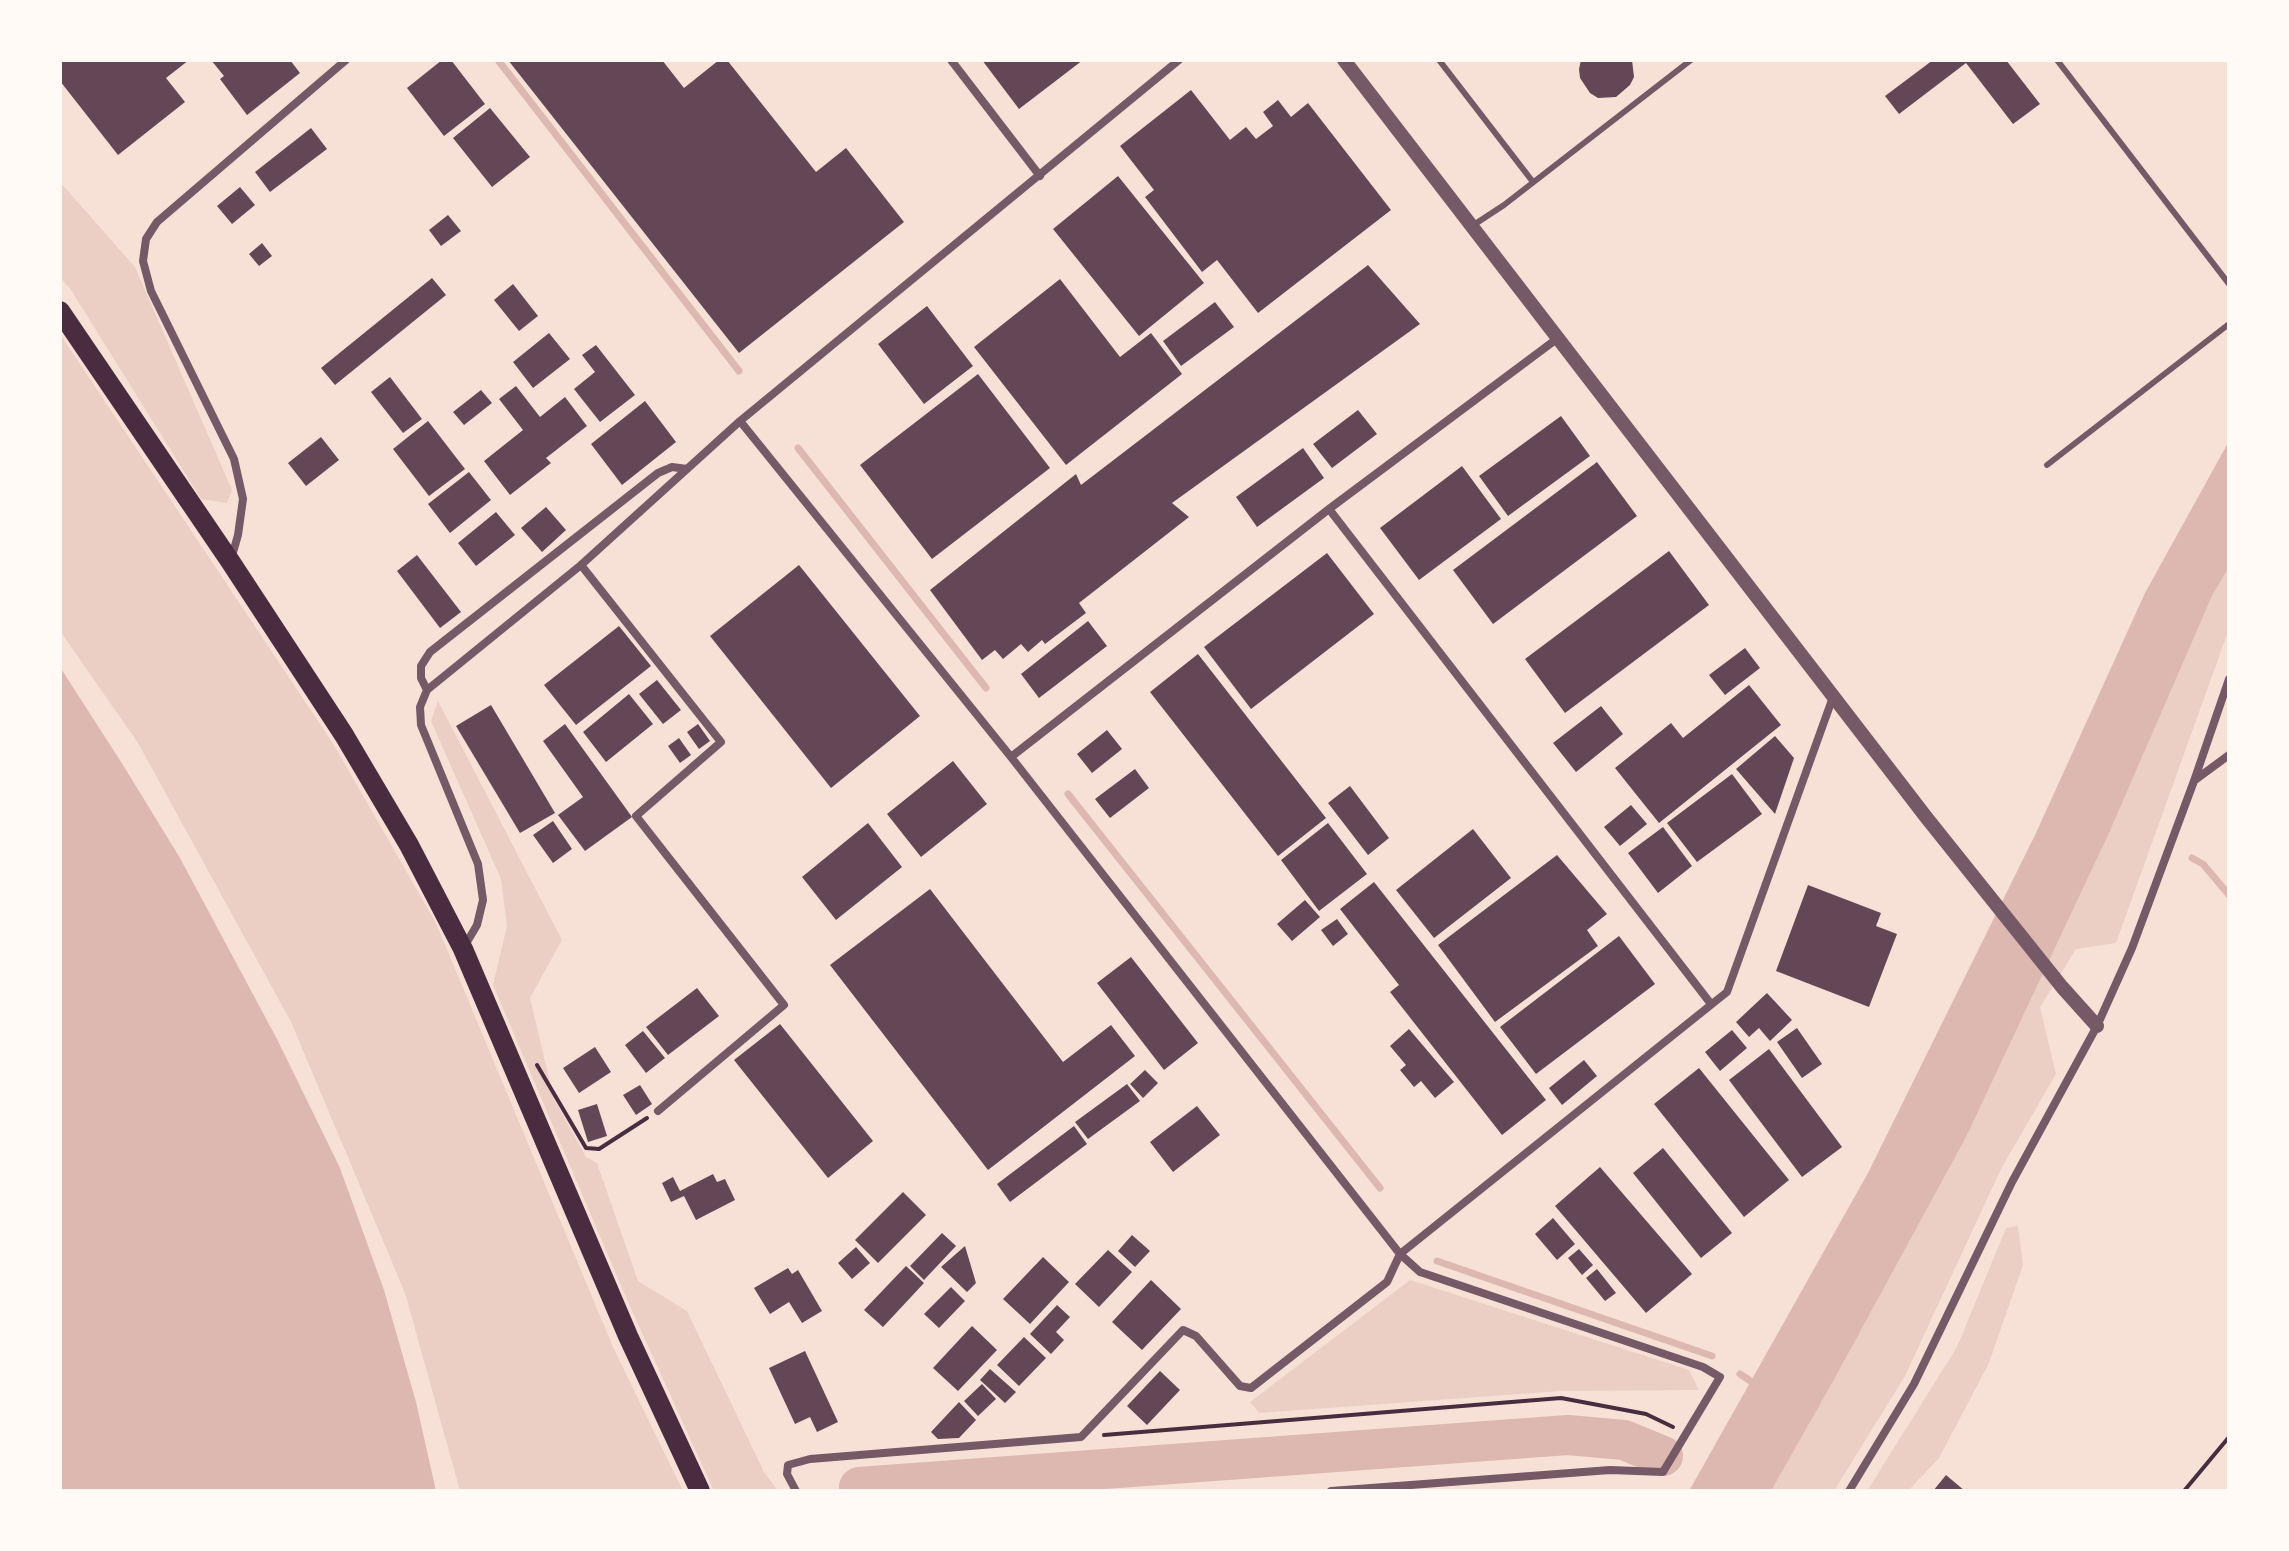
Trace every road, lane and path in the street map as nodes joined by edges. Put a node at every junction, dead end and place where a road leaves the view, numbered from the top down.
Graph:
1 (346, 60) edge
2 (951, 60) edge
3 (1179, 60) edge
4 (1344, 60) edge
5 (1439, 60) edge
6 (1691, 60) edge
7 (2057, 60) edge
8 (1040, 176) junction
9 (1533, 182) junction
10 (1472, 226) junction
11 (2229, 284) edge
12 (60, 311) edge
13 (2229, 324) edge
14 (1558, 338) junction
15 (740, 421) junction
16 (2047, 465) dead end
17 (687, 469) junction
18 (1329, 509) junction
19 (230, 561) junction
20 (581, 565) junction
21 (2229, 679) edge
22 (427, 690) junction
23 (1833, 696) junction
24 (2229, 755) edge
25 (1011, 757) junction
26 (2194, 781) junction
27 (463, 949) junction
28 (1711, 1004) junction
29 (2097, 1026) junction
30 (533, 1059) dead end
31 (658, 1111) joint
32 (1400, 1254) junction
33 (1686, 1434) junction
34 (1081, 1437) junction
35 (2229, 1437) edge
36 (700, 1491) edge
37 (796, 1491) edge
38 (1331, 1491) edge
39 (1849, 1491) edge
40 (2184, 1491) edge

1 - 19 street
2 - 8 street
3 - 8 street
4 - 10 street
5 - 9 lane
6 - 9 lane
7 - 11 lane
8 - 15 street
9 - 10 lane
10 - 14 street
12 - 19 main road
13 - 16 lane
14 - 18 street
14 - 23 street
15 - 17 street
15 - 25 street
17 - 20 street
17 - 22 street
18 - 25 street
18 - 28 street
19 - 27 main road
20 - 22 street
20 - 31 street
21 - 26 street
22 - 27 street
23 - 28 street
23 - 29 street
24 - 26 street
25 - 32 street
26 - 29 street
27 - 36 main road
28 - 32 street
29 - 39 street
30 - 31 path
32 - 33 street
32 - 34 street
33 - 34 path
33 - 38 street
34 - 37 street
35 - 40 path

